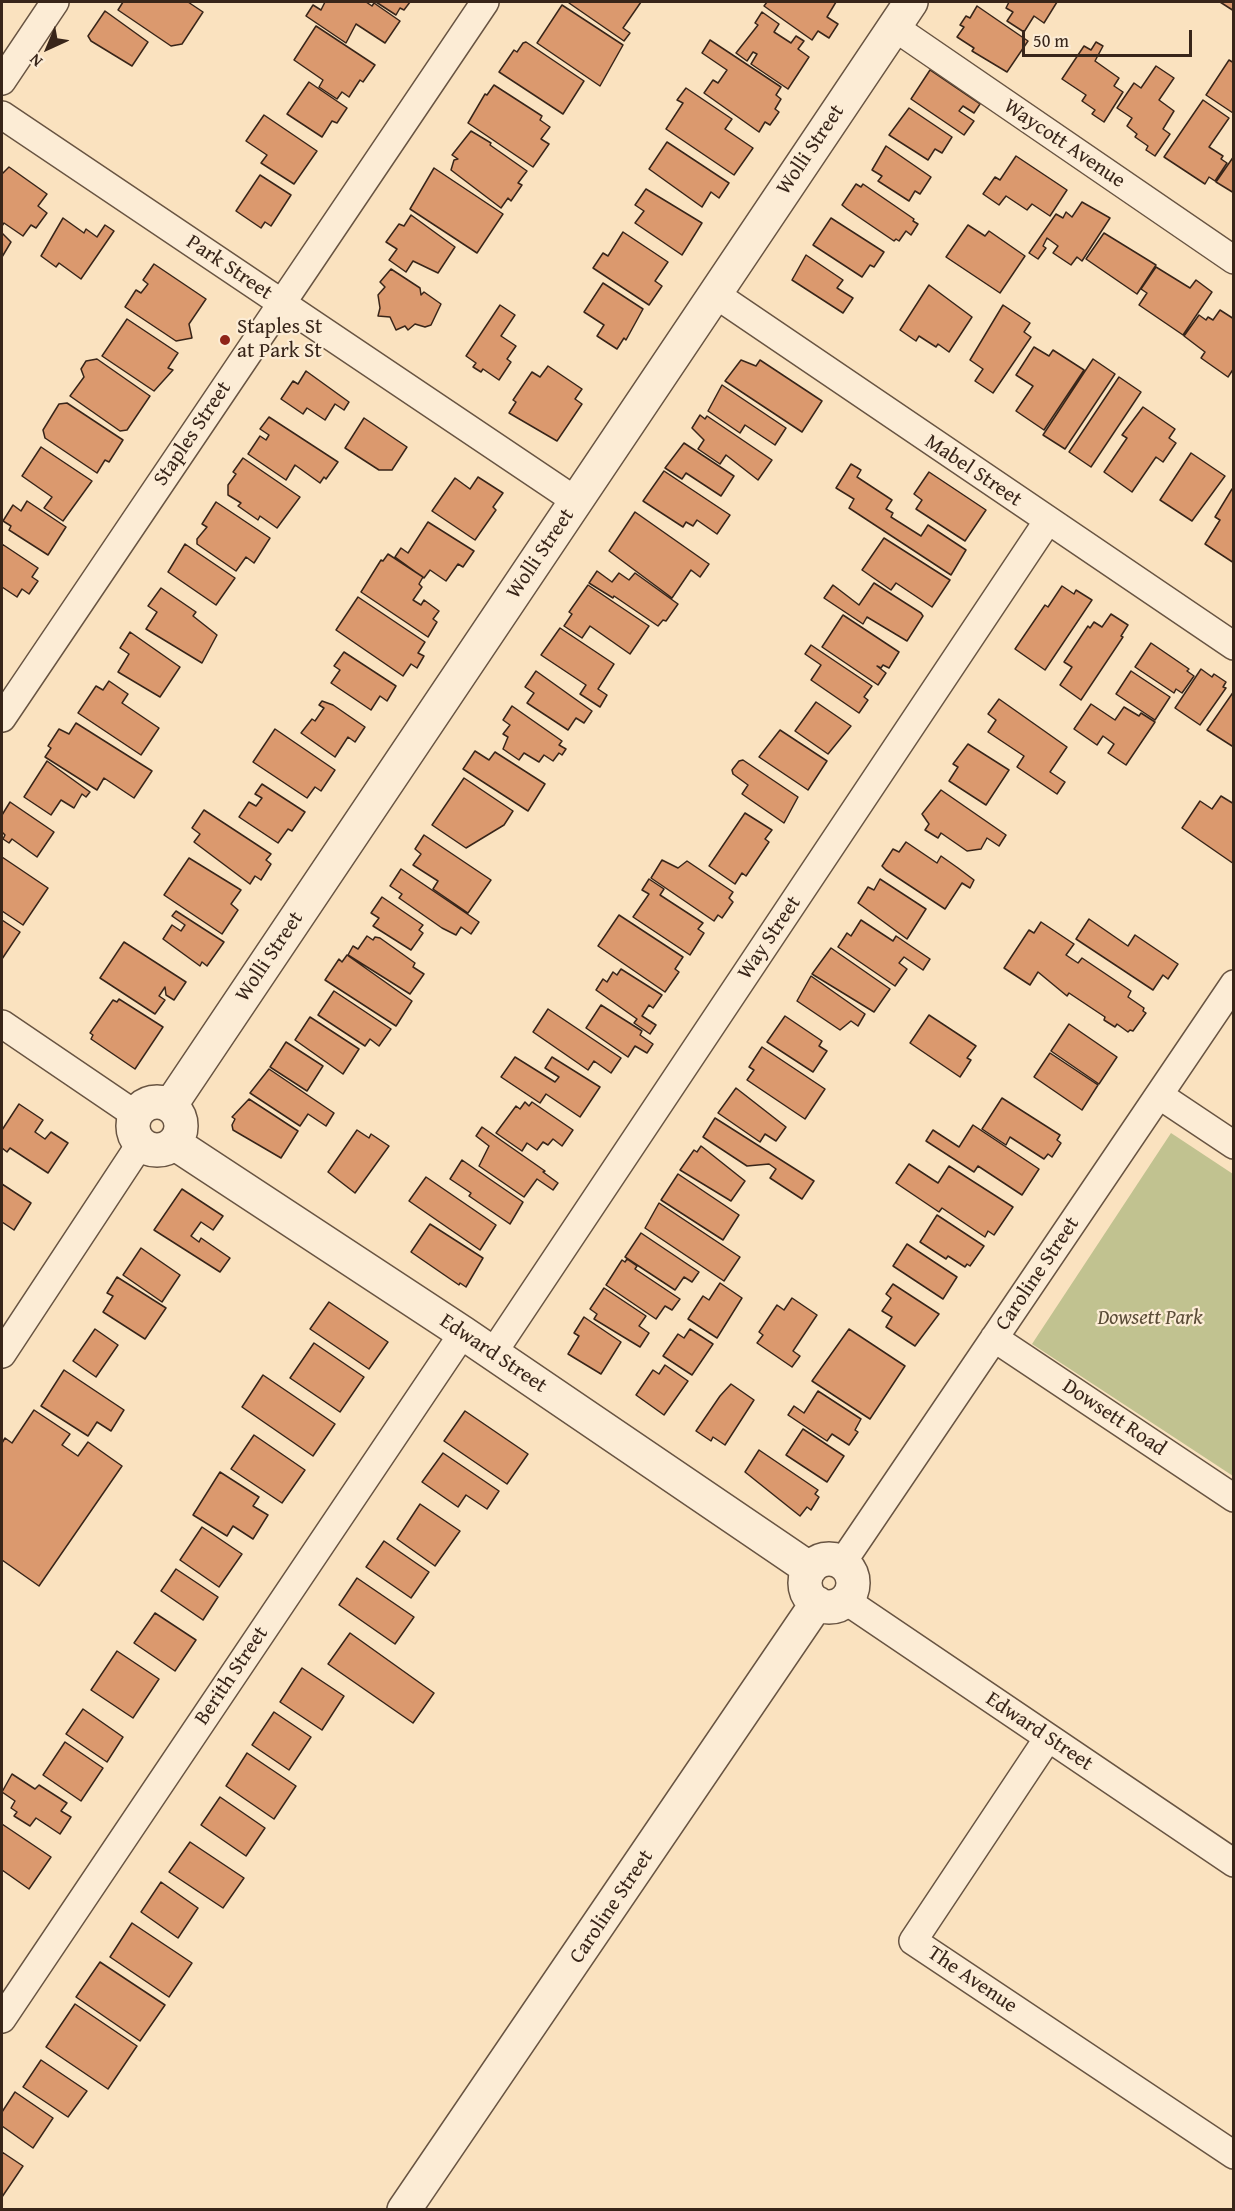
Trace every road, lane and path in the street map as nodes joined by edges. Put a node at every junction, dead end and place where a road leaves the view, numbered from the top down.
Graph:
1 (55, 2) edge
2 (485, 2) edge
3 (902, 14) edge
4 (2, 81) edge
5 (2, 115) edge
6 (1233, 260) edge
7 (715, 294) junction
8 (282, 303) junction
9 (576, 501) junction
10 (1047, 522) junction
11 (1233, 646) edge
12 (2, 718) edge
13 (1233, 984) edge
14 (2, 1024) edge
15 (1159, 1095) junction
16 (170, 1106) junction
17 (138, 1129) junction
18 (174, 1143) junction
19 (1233, 1145) edge
20 (463, 1333) junction
21 (994, 1338) junction
22 (493, 1353) junction
23 (2, 1354) edge
24 (1233, 1498) edge
25 (842, 1563) junction
26 (810, 1569) junction
27 (831, 1602) junction
28 (1048, 1738) junction
29 (1233, 1863) edge
30 (2, 2019) edge
31 (1233, 2155) edge
32 (404, 2210) edge

1 - 4 street
2 - 8 street, Staples Street
3 - 6 street, Waycott Avenue
3 - 7 street, Wolli Street
5 - 8 street, Park Street
7 - 9 street, Wolli Street
7 - 10 street, Mabel Street
8 - 9 street, Park Street
8 - 12 street, Staples Street
9 - 16 street, Wolli Street
10 - 11 street, Mabel Street
10 - 22 street, Way Street
13 - 15 street, Caroline Street
14 - 17 street
15 - 19 street
15 - 21 street, Caroline Street
16 - 17 street
16 - 18 street
17 - 18 street
17 - 23 street
18 - 20 street, Edward Street
20 - 22 street, Edward Street
20 - 30 street, Berith Street
21 - 24 street, Dowsett Road
21 - 25 street, Caroline Street
22 - 26 street, Edward Street
25 - 26 street
25 - 27 street
26 - 27 street
27 - 28 street, Edward Street
27 - 32 street, Caroline Street
28 - 29 street, Edward Street
28 - 31 street, The Avenue

